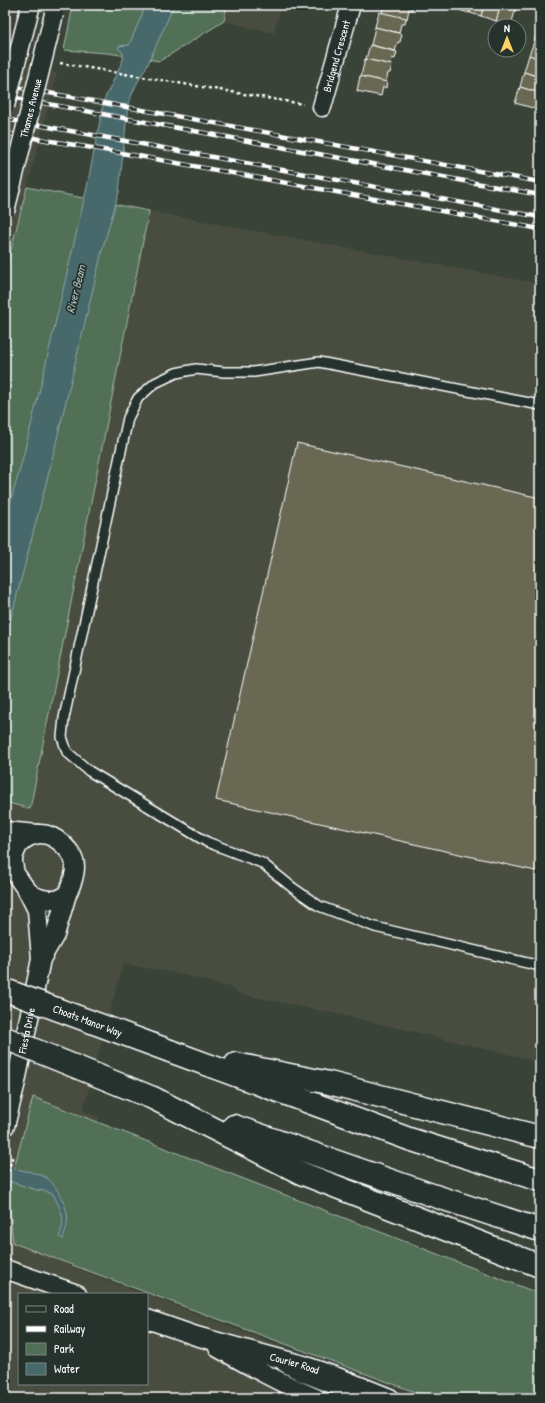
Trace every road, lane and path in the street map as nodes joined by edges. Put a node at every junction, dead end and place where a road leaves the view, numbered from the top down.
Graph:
1 (351, 5) edge
2 (30, 7) edge
3 (55, 9) edge
4 (108, 71) dead end
5 (5, 106) edge
6 (322, 107) joint
7 (5, 211) edge
8 (540, 405) edge
9 (5, 831) edge
10 (39, 834) junction
11 (10, 868) edge
12 (27, 890) junction
13 (67, 894) junction
14 (41, 959) junction
15 (540, 966) edge
16 (5, 990) edge
17 (5, 1038) edge
18 (170, 1052) junction
19 (153, 1098) junction
20 (5, 1126) edge
21 (540, 1137) edge
22 (13, 1156) dead end
23 (540, 1180) edge
24 (5, 1183) edge
25 (540, 1230) edge
26 (540, 1266) edge
27 (5, 1269) edge
28 (74, 1293) edge
29 (148, 1319) edge
30 (252, 1359) junction
31 (300, 1376) junction
32 (316, 1398) edge
33 (356, 1398) edge
34 (390, 1398) edge

1 - 6 street, Bridgend Crescent
2 - 5 street, bridge
3 - 7 street, Thames Avenue, bridge
4 - 6 path
8 - 15 lane
9 - 10 street
10 - 11 street
10 - 13 street
11 - 12 street
12 - 13 street
12 - 14 street, Fiesta Drive
13 - 14 street, Fiesta Drive
14 - 20 street, Fiesta Drive
16 - 18 highway, Choats Manor Way, bridge
17 - 19 highway, bridge
18 - 21 highway
18 - 23 highway
19 - 25 highway
19 - 26 highway
22 - 24 path
27 - 28 street
29 - 30 street, Courier Road
30 - 31 lane
30 - 31 lane
30 - 32 street, Courier Road
30 - 34 street, Courier Road
31 - 33 lane

